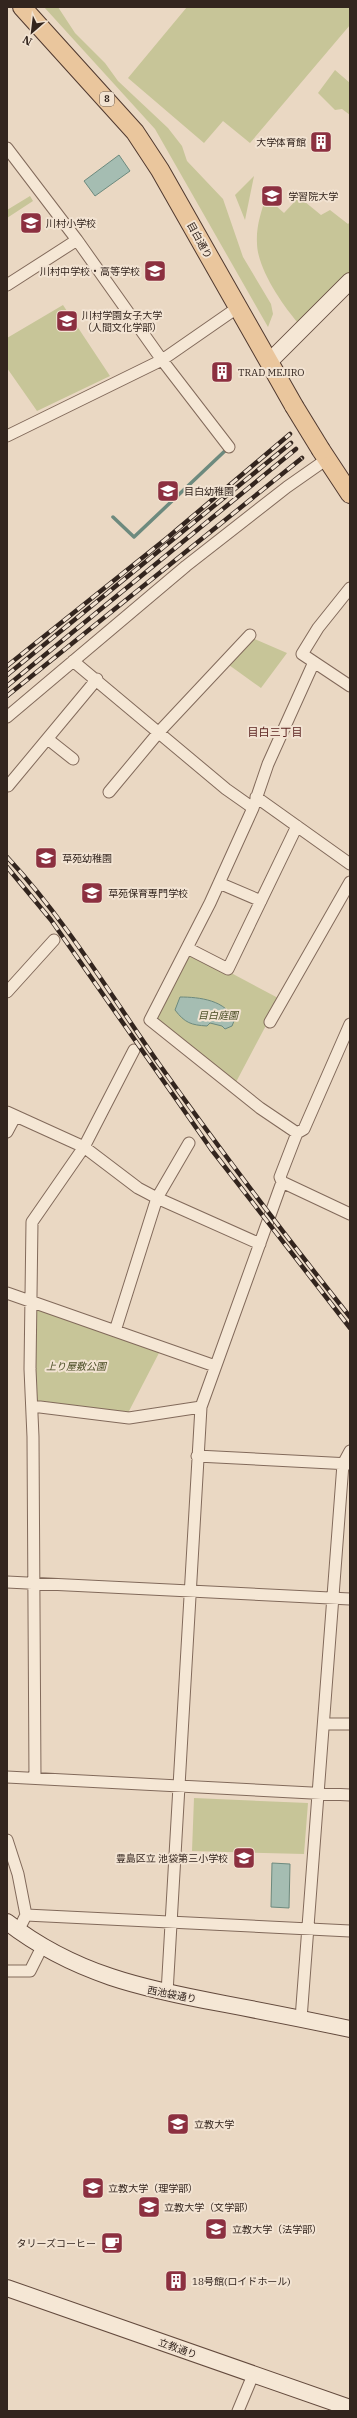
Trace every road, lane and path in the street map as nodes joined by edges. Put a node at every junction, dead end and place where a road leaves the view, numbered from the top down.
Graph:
1 (22, 7) edge
2 (7, 148) edge
3 (77, 240) junction
4 (350, 280) edge
5 (7, 285) edge
6 (237, 308) junction
7 (162, 360) junction
8 (269, 362) junction
9 (7, 436) edge
10 (229, 447) dead end
11 (324, 454) junction
12 (350, 494) edge
13 (350, 588) edge
14 (250, 635) dead end
15 (73, 661) junction
16 (314, 662) junction
17 (97, 679) junction
18 (350, 686) edge
19 (7, 718) edge
20 (159, 732) junction
21 (49, 740) junction
22 (73, 759) dead end
23 (7, 785) edge
24 (109, 792) dead end
25 (256, 797) junction
26 (253, 808) junction
27 (297, 826) junction
28 (350, 864) edge
29 (350, 882) edge
30 (219, 883) junction
31 (261, 901) junction
32 (54, 940) dead end
33 (187, 948) junction
34 (7, 992) edge
35 (270, 1022) dead end
36 (350, 1024) edge
37 (134, 1050) dead end
38 (11, 1115) edge
39 (7, 1132) edge
40 (297, 1133) junction
41 (189, 1143) dead end
42 (84, 1147) junction
43 (282, 1182) junction
44 (157, 1198) junction
45 (350, 1214) edge
46 (260, 1244) junction
47 (7, 1292) edge
48 (30, 1301) junction
49 (115, 1331) junction
50 (215, 1366) junction
51 (32, 1406) junction
52 (201, 1407) junction
53 (350, 1451) edge
54 (197, 1456) junction
55 (347, 1464) edge
56 (7, 1582) edge
57 (32, 1583) junction
58 (190, 1591) junction
59 (333, 1598) junction
60 (350, 1599) edge
61 (324, 1724) junction
62 (350, 1724) edge
63 (7, 1777) edge
64 (36, 1778) junction
65 (179, 1786) junction
66 (319, 1794) junction
67 (350, 1795) edge
68 (7, 1840) edge
69 (26, 1915) junction
70 (170, 1922) junction
71 (13, 1927) edge
72 (309, 1929) junction
73 (350, 1931) edge
74 (42, 1948) junction
75 (7, 1971) edge
76 (167, 1993) junction
77 (301, 2019) junction
78 (350, 2029) edge
79 (7, 2288) edge
80 (253, 2375) junction
81 (350, 2408) edge
82 (238, 2411) edge

1 - 6 main road, 目白通り / 8
2 - 3 street
3 - 5 street
3 - 7 street
4 - 8 street
6 - 7 street
6 - 8 main road, 目白通り / 8
7 - 9 street
7 - 10 street
8 - 11 main road, 目白通り / 8, bridge
11 - 12 main road, 目白通り / 8
11 - 15 street
13 - 16 street
14 - 20 street
15 - 17 street
15 - 19 street
16 - 18 street
16 - 25 street
17 - 20 street
17 - 21 street
20 - 24 street
20 - 26 street
21 - 22 street
21 - 23 street
25 - 26 street
25 - 27 street
26 - 30 street
27 - 28 street
27 - 31 street
29 - 35 street
30 - 31 street
30 - 33 street
31 - 33 street
32 - 34 street
33 - 40 street
36 - 40 street
37 - 42 street
38 - 39 street
38 - 42 street
40 - 43 street
41 - 44 street
42 - 44 street
42 - 48 street
43 - 45 street
43 - 46 street
44 - 46 street
44 - 49 street
46 - 50 street
47 - 48 street
48 - 49 street
48 - 51 street
49 - 50 street
50 - 52 street
51 - 52 street
51 - 57 street
52 - 54 street
53 - 55 street
54 - 55 street
54 - 58 street
55 - 59 street
56 - 57 street
57 - 58 street
57 - 64 street
58 - 59 street
58 - 65 street
59 - 60 street
59 - 61 street
61 - 62 street
61 - 66 street
63 - 64 street
64 - 65 street
65 - 66 street
65 - 70 street
66 - 67 street
66 - 72 street
68 - 69 street
69 - 70 street
69 - 71 street
70 - 72 street
70 - 76 street
71 - 74 street, 西池袋通り
72 - 73 street
72 - 77 street
74 - 75 street
74 - 76 street, 西池袋通り
76 - 77 street, 西池袋通り
77 - 78 street, 西池袋通り
79 - 80 street, 立教通り
80 - 81 street, 立教通り
80 - 82 street

